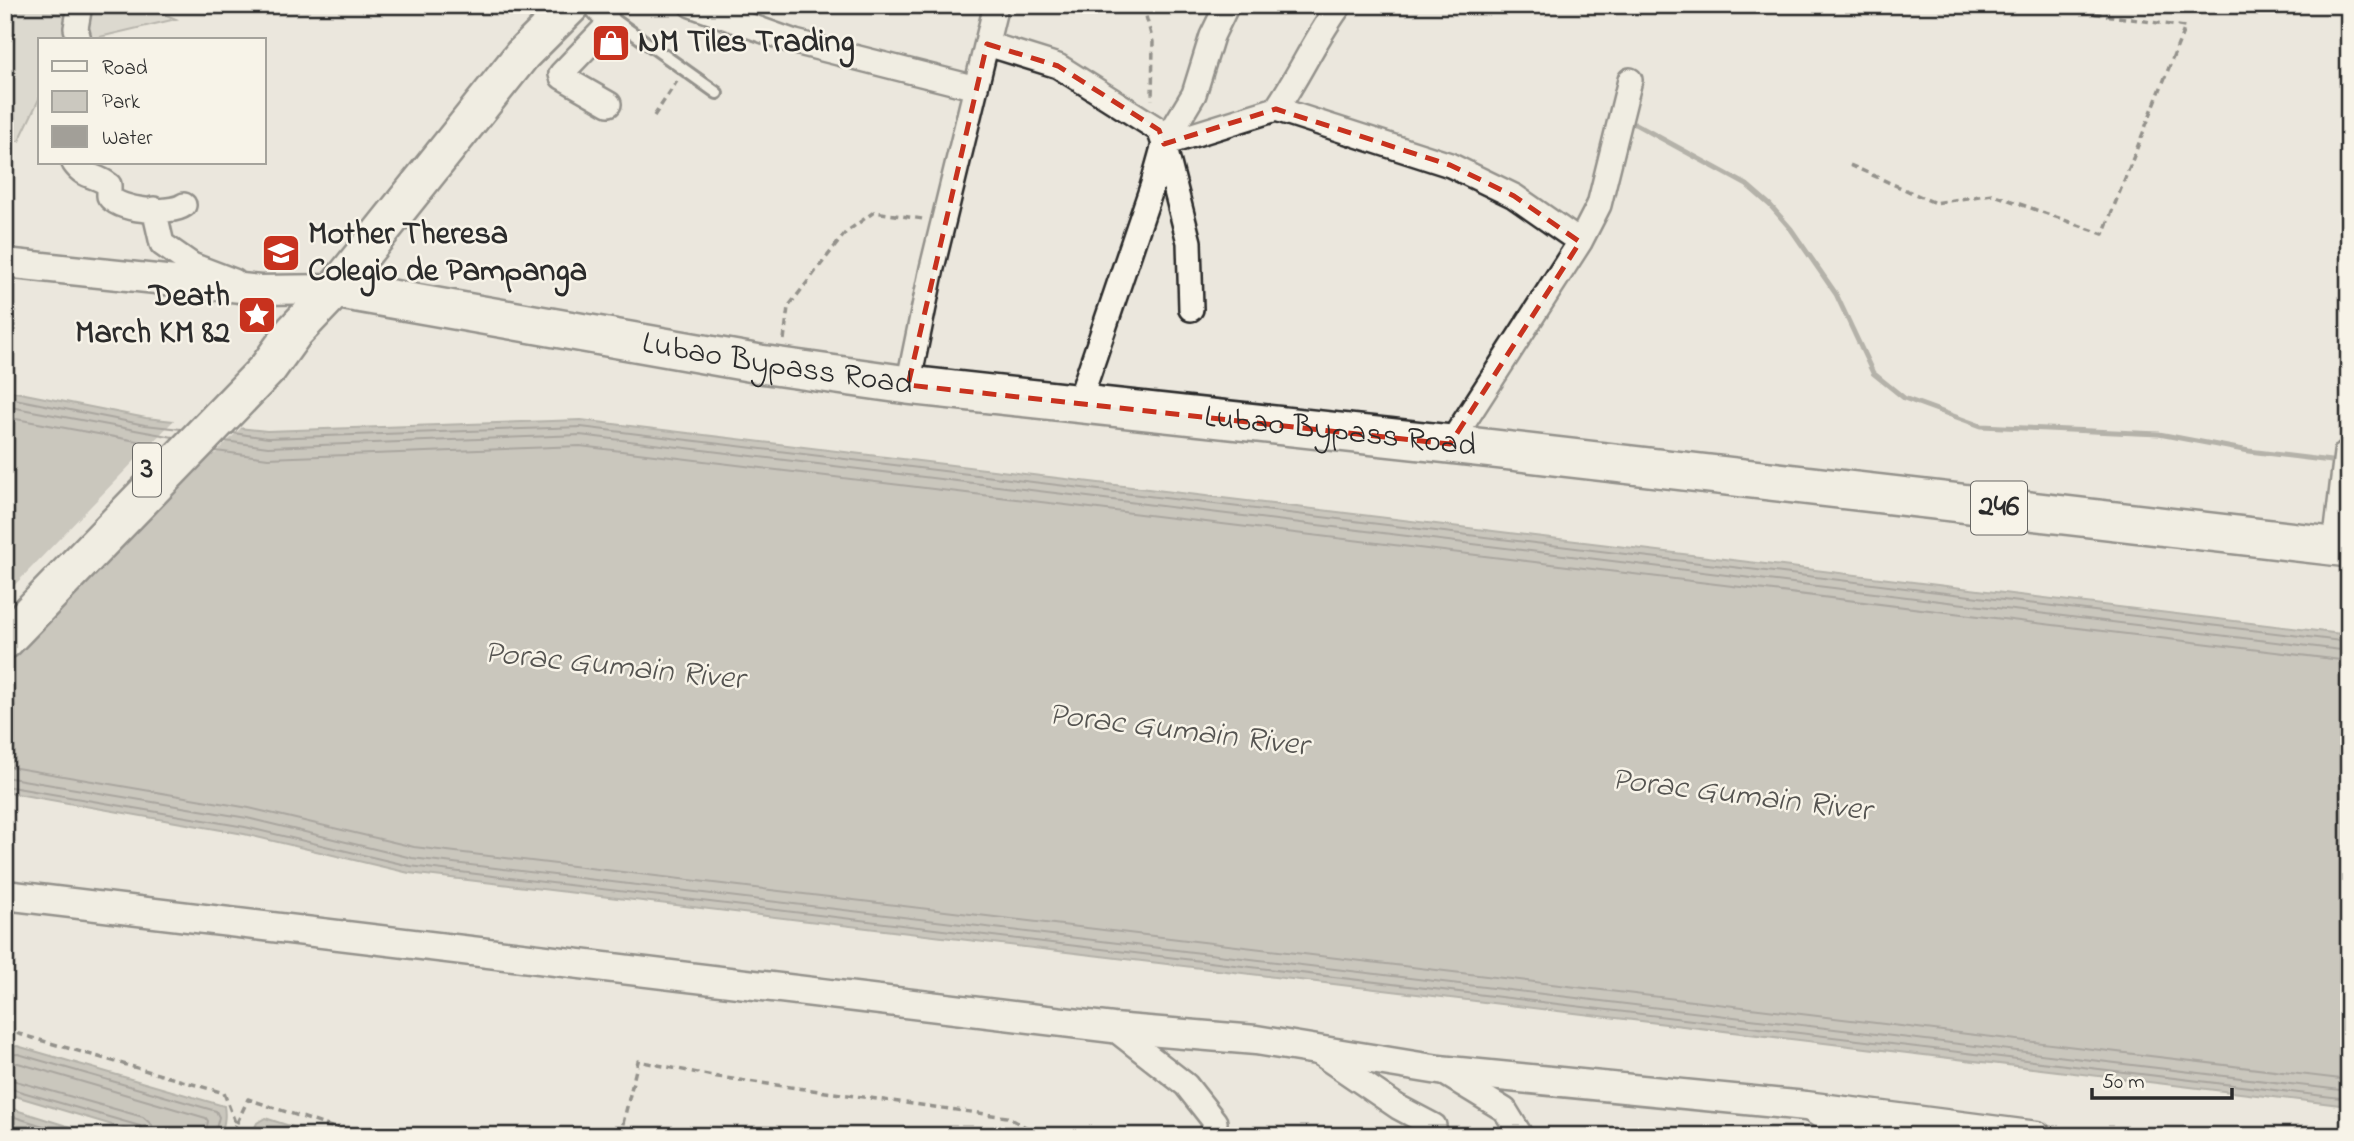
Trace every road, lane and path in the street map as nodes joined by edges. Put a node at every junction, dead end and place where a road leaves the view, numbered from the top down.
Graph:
1 (80, 5) edge
2 (572, 5) edge
3 (691, 5) edge
4 (996, 5) edge
5 (1143, 5) edge
6 (1227, 5) edge
7 (1340, 5) edge
8 (2037, 5) edge
9 (601, 12) edge
10 (78, 38) edge
11 (986, 44) junction
12 (684, 70) junction
13 (1630, 80) dead end
14 (976, 88) junction
15 (717, 93) dead end
16 (609, 104) dead end
17 (1276, 109) junction
18 (654, 116) dead end
19 (1161, 137) junction
20 (75, 164) edge
21 (1850, 165) dead end
22 (184, 205) dead end
23 (154, 209) junction
24 (930, 220) dead end
25 (1580, 242) junction
26 (5, 263) edge
27 (335, 289) junction
28 (260, 290) junction
29 (1191, 309) dead end
30 (294, 332) junction
31 (780, 366) junction
32 (908, 385) junction
33 (1078, 405) junction
34 (1450, 444) junction
35 (2346, 460) dead end
36 (2342, 547) edge
37 (5, 615) edge
38 (5, 640) edge
39 (5, 895) edge
40 (1113, 1028) junction
41 (5, 1030) edge
42 (1316, 1051) junction
43 (1439, 1070) junction
44 (1806, 1106) junction
45 (236, 1125) junction
46 (228, 1136) edge
47 (358, 1136) edge
48 (620, 1136) edge
49 (1042, 1136) edge
50 (1211, 1136) edge
51 (1435, 1136) edge
52 (1521, 1136) edge
53 (1852, 1136) edge
54 (2037, 1136) edge

1 - 10 street
2 - 27 main road, 3
3 - 14 street
4 - 11 street
5 - 19 path
6 - 19 street
7 - 17 street
8 - 21 path
9 - 12 lane
9 - 16 street
11 - 14 street
11 - 19 street
12 - 15 lane
12 - 18 path
13 - 25 street
14 - 32 street
17 - 19 street
17 - 25 street
19 - 29 street
19 - 33 street
20 - 23 street
22 - 23 street
23 - 28 street
24 - 31 path
25 - 34 street
26 - 28 street
27 - 28 street
27 - 30 highway, 3
27 - 31 highway, Lubao Bypass Road
30 - 37 highway, 3
30 - 38 highway, 3
31 - 32 highway, Lubao Bypass Road
32 - 33 highway, Lubao Bypass Road
33 - 34 highway, Lubao Bypass Road
34 - 36 highway, Lubao Bypass Road / 246
35 - 36 street
39 - 40 street
40 - 42 street
40 - 50 street
41 - 45 path
42 - 43 street
42 - 51 street
43 - 44 street
43 - 52 street
44 - 53 street
44 - 54 street
45 - 46 path
45 - 47 path
48 - 49 path

